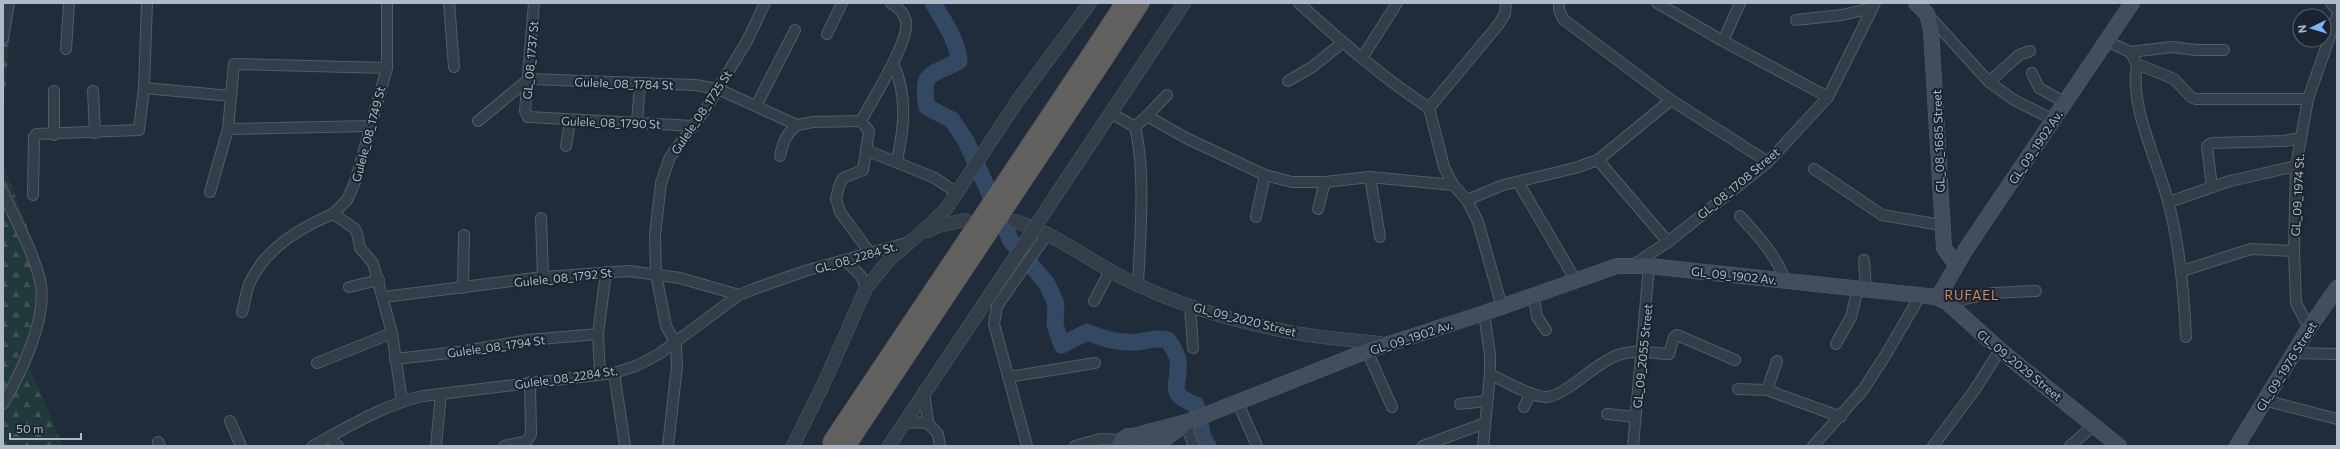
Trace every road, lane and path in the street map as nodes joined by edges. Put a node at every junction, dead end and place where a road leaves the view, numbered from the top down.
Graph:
1 (9, 3) edge
2 (69, 3) edge
3 (147, 3) edge
4 (387, 3) edge
5 (449, 3) edge
6 (534, 3) edge
7 (765, 3) edge
8 (842, 3) edge
9 (891, 3) edge
10 (1090, 3) edge
11 (1124, 3) edge
12 (1141, 3) edge
13 (1184, 3) edge
14 (1299, 3) edge
15 (1398, 3) edge
16 (1506, 3) edge
17 (1559, 3) edge
18 (1657, 3) edge
19 (1740, 3) edge
20 (1916, 3) edge
21 (2132, 3) edge
22 (2332, 3) edge
23 (1873, 6) edge
24 (2337, 10) edge
25 (1927, 14) junction
26 (2337, 16) edge
27 (1796, 20) dead end
28 (795, 30) dead end
29 (826, 34) dead end
30 (3, 39) edge
31 (1723, 41) junction
32 (2107, 41) junction
33 (1342, 43) junction
34 (66, 49) dead end
35 (2224, 50) dead end
36 (2030, 51) dead end
37 (1101, 52) junction
38 (2130, 52) junction
39 (1362, 58) junction
40 (893, 64) junction
41 (2137, 64) junction
42 (454, 67) dead end
43 (387, 68) junction
44 (2032, 73) dead end
45 (529, 79) junction
46 (1288, 81) dead end
47 (1989, 82) junction
48 (640, 84) junction
49 (144, 88) junction
50 (718, 89) junction
51 (54, 91) dead end
52 (93, 91) dead end
53 (1167, 95) dead end
54 (231, 96) junction
55 (1828, 97) junction
56 (2308, 99) junction
57 (1671, 100) junction
58 (2066, 102) junction
59 (756, 106) junction
60 (1429, 108) junction
61 (1111, 112) junction
62 (1147, 116) junction
63 (528, 117) joint
64 (2054, 120) junction
65 (478, 121) dead end
66 (570, 121) junction
67 (861, 121) junction
68 (636, 122) junction
69 (797, 125) junction
70 (369, 126) junction
71 (694, 126) junction
72 (1135, 127) junction
73 (228, 129) junction
74 (95, 133) junction
75 (54, 135) junction
76 (2301, 138) junction
77 (566, 146) dead end
78 (866, 150) junction
79 (780, 156) dead end
80 (1598, 160) junction
81 (897, 161) junction
82 (1768, 162) junction
83 (2296, 166) junction
84 (1814, 169) dead end
85 (1265, 175) junction
86 (1370, 177) junction
87 (1325, 182) junction
88 (1518, 182) junction
89 (1453, 185) junction
90 (2212, 186) junction
91 (3, 192) edge
92 (210, 192) dead end
93 (957, 193) junction
94 (33, 194) dead end
95 (1467, 200) junction
96 (2169, 202) junction
97 (946, 209) junction
98 (1318, 209) dead end
99 (333, 214) junction
100 (1740, 216) dead end
101 (1256, 217) dead end
102 (541, 218) dead end
103 (1014, 220) dead end
104 (1942, 225) junction
105 (1048, 234) junction
106 (464, 235) dead end
107 (1380, 237) dead end
108 (1668, 242) junction
109 (907, 243) junction
110 (2294, 251) junction
111 (870, 253) junction
112 (1864, 260) dead end
113 (849, 263) junction
114 (1633, 265) junction
115 (1956, 265) junction
116 (1649, 266) junction
117 (805, 271) joint
118 (1110, 271) junction
119 (2182, 271) junction
120 (606, 272) junction
121 (656, 274) junction
122 (543, 277) junction
123 (379, 280) junction
124 (1785, 280) junction
125 (1576, 281) junction
126 (1138, 286) junction
127 (349, 288) dead end
128 (463, 288) junction
129 (866, 288) junction
130 (1862, 288) junction
131 (2337, 288) edge
132 (2036, 291) dead end
133 (739, 295) junction
134 (1534, 296) junction
135 (1920, 296) junction
136 (384, 297) junction
137 (1942, 300) junction
138 (1094, 301) dead end
139 (1190, 306) junction
140 (1502, 307) junction
141 (242, 312) dead end
142 (1484, 313) junction
143 (2309, 328) junction
144 (1546, 330) dead end
145 (392, 333) junction
146 (598, 334) junction
147 (2186, 337) dead end
148 (676, 344) junction
149 (1388, 344) junction
150 (1836, 344) dead end
151 (1193, 348) dead end
152 (1642, 350) junction
153 (2000, 350) junction
154 (1367, 351) junction
155 (2293, 353) junction
156 (2337, 354) edge
157 (395, 359) junction
158 (1735, 360) dead end
159 (1777, 361) dead end
160 (317, 363) dead end
161 (1095, 363) dead end
162 (614, 373) junction
163 (600, 374) junction
164 (1490, 374) junction
165 (1008, 377) junction
166 (530, 382) junction
167 (1738, 389) dead end
168 (1767, 390) junction
169 (924, 391) junction
170 (1531, 393) junction
171 (441, 394) junction
172 (1237, 400) junction
173 (2264, 400) junction
174 (402, 401) junction
175 (1486, 402) junction
176 (3, 404) edge
177 (1460, 404) dead end
178 (1392, 407) dead end
179 (1524, 407) dead end
180 (1607, 414) dead end
181 (1635, 417) junction
182 (1841, 417) junction
183 (1197, 418) junction
184 (2337, 420) edge
185 (230, 421) dead end
186 (904, 422) junction
187 (928, 423) junction
188 (1485, 423) junction
189 (2094, 425) junction
190 (329, 437) junction
191 (1129, 442) edge
192 (830, 444) edge
193 (241, 446) edge
194 (312, 446) edge
195 (338, 446) edge
196 (436, 446) edge
197 (504, 446) edge
198 (625, 446) edge
199 (668, 446) edge
200 (793, 446) edge
201 (847, 446) edge
202 (888, 446) edge
203 (940, 446) edge
204 (1027, 446) edge
205 (1075, 446) edge
206 (1155, 446) edge
207 (1194, 446) edge
208 (1257, 446) edge
209 (1423, 446) edge
210 (1483, 446) edge
211 (1633, 446) edge
212 (1813, 446) edge
213 (1933, 446) edge
214 (2070, 446) edge
215 (2119, 446) edge
216 (2237, 446) edge

1 - 30 street
2 - 34 street
3 - 49 street
4 - 43 street, Gulele_08_1749 St
5 - 42 street
6 - 45 street, GL_08_1737 St
7 - 50 street, Gulele_08_1725 St
8 - 29 street
9 - 40 street
10 - 93 street
11 - 37 highway
12 - 37 highway
13 - 61 street
14 - 33 street
15 - 39 street
16 - 60 street
17 - 57 street
18 - 31 street
19 - 31 street
20 - 25 main road
21 - 32 main road, GL_09_1902 Av.
22 - 24 street
23 - 27 street
23 - 55 street, GL_08_1708 Street
25 - 47 street
25 - 104 main road, GL_08_1685 Street
26 - 56 street, GL_09_1974 St.
28 - 59 street
31 - 55 street
32 - 38 street
32 - 58 main road, GL_09_1902 Av.
33 - 39 street
33 - 46 street
35 - 38 street
36 - 47 street
37 - 192 highway, bridge
37 - 201 highway, bridge
38 - 41 street
39 - 60 street
40 - 67 street
40 - 81 street
41 - 56 street
41 - 96 street
43 - 54 street
43 - 70 street, Gulele_08_1749 St
44 - 58 street
45 - 48 street, Gulele_08_1784 St
45 - 63 street, GL_08_1737 St
45 - 65 street
47 - 64 street
48 - 50 street, Gulele_08_1784 St
48 - 68 street
49 - 54 street
49 - 74 street
50 - 59 street, Gulele_08_1784 St
50 - 71 street, Gulele_08_1725 St
51 - 75 street
52 - 74 street
53 - 62 street
54 - 73 street
55 - 82 street, GL_08_1708 Street
56 - 76 street, GL_09_1974 St.
57 - 80 street
57 - 82 street
58 - 64 main road, GL_09_1902 Av.
59 - 69 street, Gulele_08_1784 St
60 - 89 street
61 - 72 street
61 - 169 street, bridge
62 - 72 street
62 - 85 street
63 - 66 street, Gulele_08_1790 St
64 - 115 main road, GL_09_1902 Av.
66 - 68 street, Gulele_08_1790 St
66 - 77 street
67 - 69 street
67 - 78 street
68 - 71 street, Gulele_08_1790 St
69 - 79 street
70 - 73 street
70 - 99 street, Gulele_08_1749 St
71 - 121 street, Gulele_08_1725 St
72 - 126 street
73 - 92 street
74 - 75 street
75 - 94 street
76 - 83 street, GL_09_1974 St.
76 - 90 street
78 - 81 street
78 - 111 street
80 - 88 street
80 - 108 street
81 - 93 street
82 - 108 street, GL_08_1708 Street
83 - 90 street
83 - 110 street, GL_09_1974 St.
84 - 104 street
85 - 87 street
85 - 101 street
86 - 87 street
86 - 89 street
86 - 107 street
87 - 98 street
88 - 95 street
88 - 125 street
89 - 95 street
90 - 96 street
91 - 176 street
93 - 97 street
95 - 140 street
96 - 119 street
97 - 109 street
97 - 109 street
99 - 123 street
99 - 141 street
100 - 124 street
102 - 122 street
103 - 105 street, GL_09_2020 Street
104 - 115 main road, GL_08_1685 Street
105 - 118 street, GL_09_2020 Street
105 - 165 street
106 - 128 street
108 - 114 street, GL_08_1708 Street
109 - 111 street, GL_08_2284 St.
109 - 129 street
110 - 119 street
110 - 143 street, GL_09_1974 St.
111 - 113 street, GL_08_2284 St.
112 - 130 street
113 - 117 street, GL_08_2284 St.
113 - 129 street
114 - 116 main road, GL_09_1902 Av.
114 - 125 main road, GL_09_1902 Av.
115 - 137 main road, GL_09_1902 Av.
116 - 124 main road, GL_09_1902 Av.
116 - 152 street, GL_09_2055 Street
117 - 133 street, Gulele_08_2284 St.
118 - 126 street, GL_09_2020 Street
118 - 138 street
119 - 147 street
120 - 121 street, Gulele_08_1792 St
120 - 122 street, Gulele_08_1792 St
120 - 146 street
121 - 133 street, Gulele_08_1792 St
121 - 148 street, Gulele_08_1725 St
122 - 128 street, Gulele_08_1792 St
123 - 127 street
123 - 136 street
124 - 130 main road, GL_09_1902 Av.
125 - 134 main road, GL_09_1902 Av.
126 - 139 street, GL_09_2020 Street
128 - 136 street, Gulele_08_1792 St
129 - 200 street
130 - 135 main road, GL_09_1902 Av.
130 - 150 street
131 - 143 main road, GL_09_1976 Street
132 - 137 street
133 - 148 street, Gulele_08_2284 St.
134 - 140 main road, GL_09_1902 Av.
134 - 144 street
135 - 137 main road, GL_09_1902 Av.
135 - 182 street
136 - 145 street
137 - 153 main road, GL_09_2029 Street
139 - 149 street, GL_09_2020 Street
139 - 151 street
140 - 142 main road, GL_09_1902 Av.
142 - 149 main road, GL_09_1902 Av.
142 - 164 street
143 - 155 main road, GL_09_1976 Street
145 - 157 street
145 - 160 street
146 - 157 street, Gulele_08_1794 St
146 - 163 street
148 - 162 street, Gulele_08_2284 St.
148 - 199 street
149 - 154 main road, GL_09_1902 Av.
152 - 158 street
152 - 170 street
152 - 181 street, GL_09_2055 Street
153 - 189 main road, GL_09_2029 Street
153 - 213 street
154 - 172 main road, GL_09_1902 Av.
154 - 178 street
155 - 156 street
155 - 173 main road, GL_09_1976 Street
157 - 174 street
159 - 168 street
161 - 165 street
162 - 163 street, Gulele_08_2284 St.
162 - 198 street
163 - 166 street, Gulele_08_2284 St.
164 - 170 street
164 - 175 street
165 - 204 street
166 - 171 street, Gulele_08_2284 St.
166 - 197 street
167 - 168 street
168 - 182 street
169 - 186 street
169 - 187 street
170 - 179 street
171 - 174 street, Gulele_08_2284 St.
171 - 196 street
172 - 183 main road, GL_09_1902 Av.
172 - 208 street
173 - 184 street
173 - 216 main road, GL_09_1976 Street
174 - 190 street, Gulele_08_2284 St.
175 - 177 street
175 - 188 street
180 - 181 street
181 - 211 street, GL_09_2055 Street
182 - 212 street
183 - 191 main road
183 - 206 main road
183 - 207 street
185 - 193 street
186 - 187 street
186 - 202 street
187 - 203 street
188 - 209 street
188 - 210 street
189 - 214 street
189 - 215 main road, GL_09_2029 Street
190 - 194 street, Gulele_08_2284 St.
190 - 195 street
191 - 205 street

